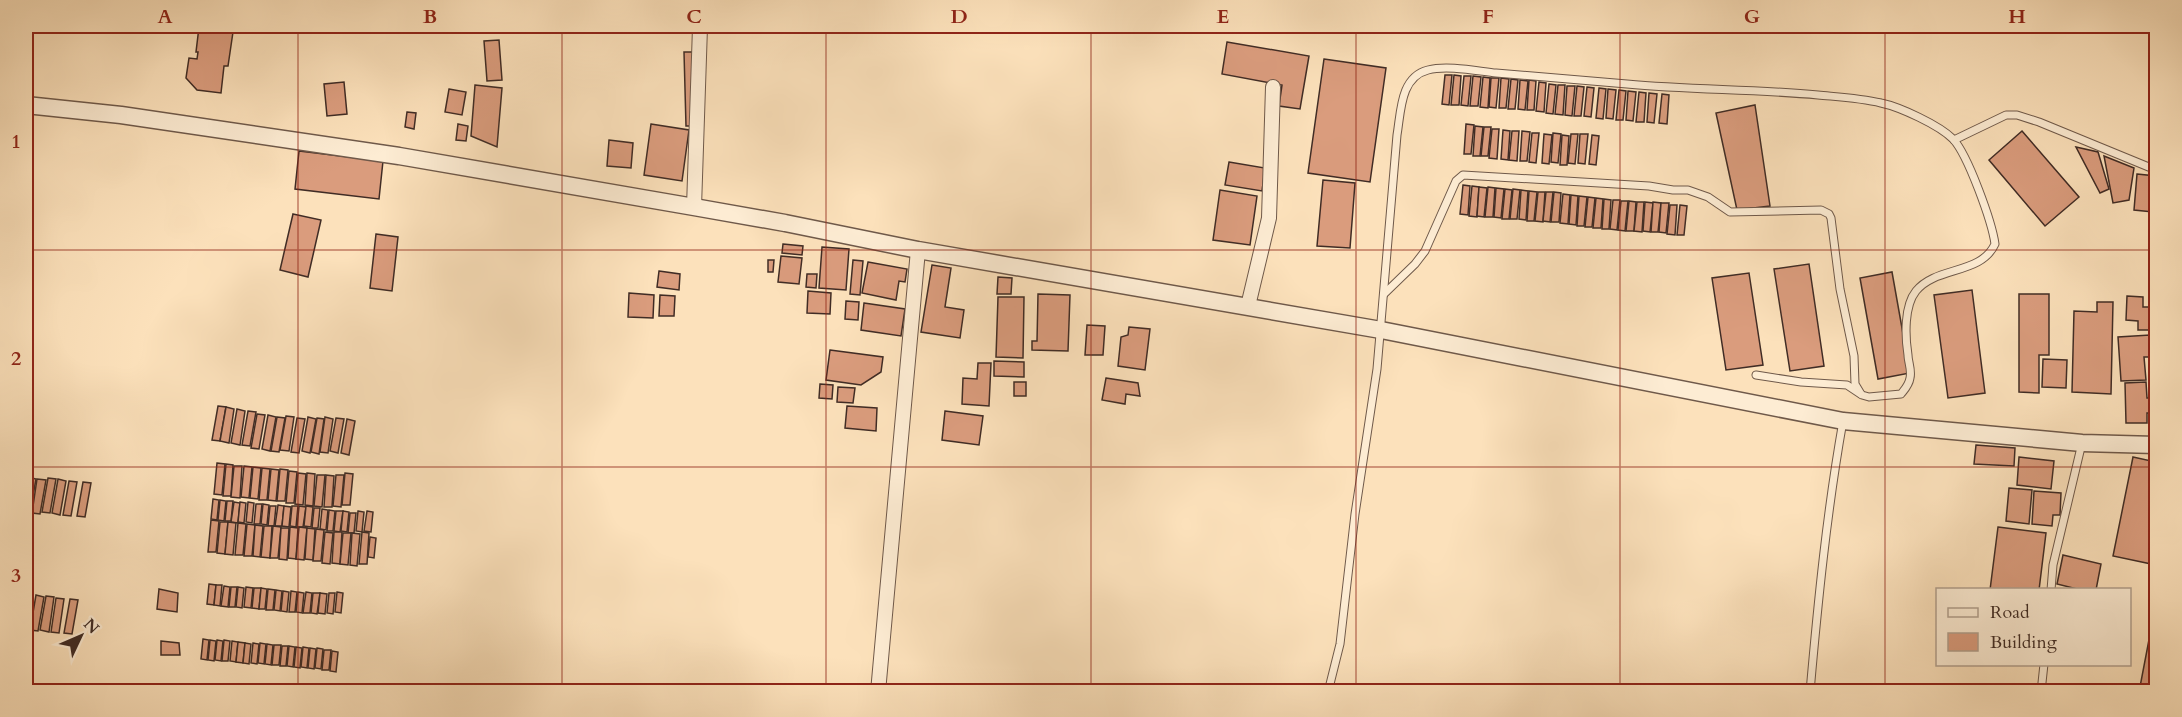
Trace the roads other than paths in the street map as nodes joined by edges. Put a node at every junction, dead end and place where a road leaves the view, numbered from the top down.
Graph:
1 (700, 27) dead end
2 (1273, 87) dead end
3 (26, 105) edge
4 (1954, 140) junction
5 (2157, 170) edge
6 (694, 207) junction
7 (918, 250) junction
8 (1384, 294) junction
9 (1248, 306) junction
10 (1381, 330) junction
11 (1756, 375) dead end
12 (1862, 395) junction
13 (2157, 408) edge
14 (1843, 421) junction
15 (2082, 442) junction
16 (2154, 445) edge
17 (2051, 588) edge
18 (2044, 666) edge
19 (878, 692) edge
20 (1328, 692) edge
21 (1810, 692) edge
22 (2041, 692) edge

1 - 6 street
2 - 9 street
3 - 6 street
4 - 5 lane
4 - 8 lane
4 - 12 lane
6 - 7 street
7 - 9 street
7 - 19 street
8 - 10 lane
8 - 12 lane
9 - 10 street
10 - 14 street
10 - 20 lane
11 - 12 lane
13 - 16 lane
14 - 15 street
14 - 21 lane
15 - 16 street
15 - 17 lane
18 - 22 lane

